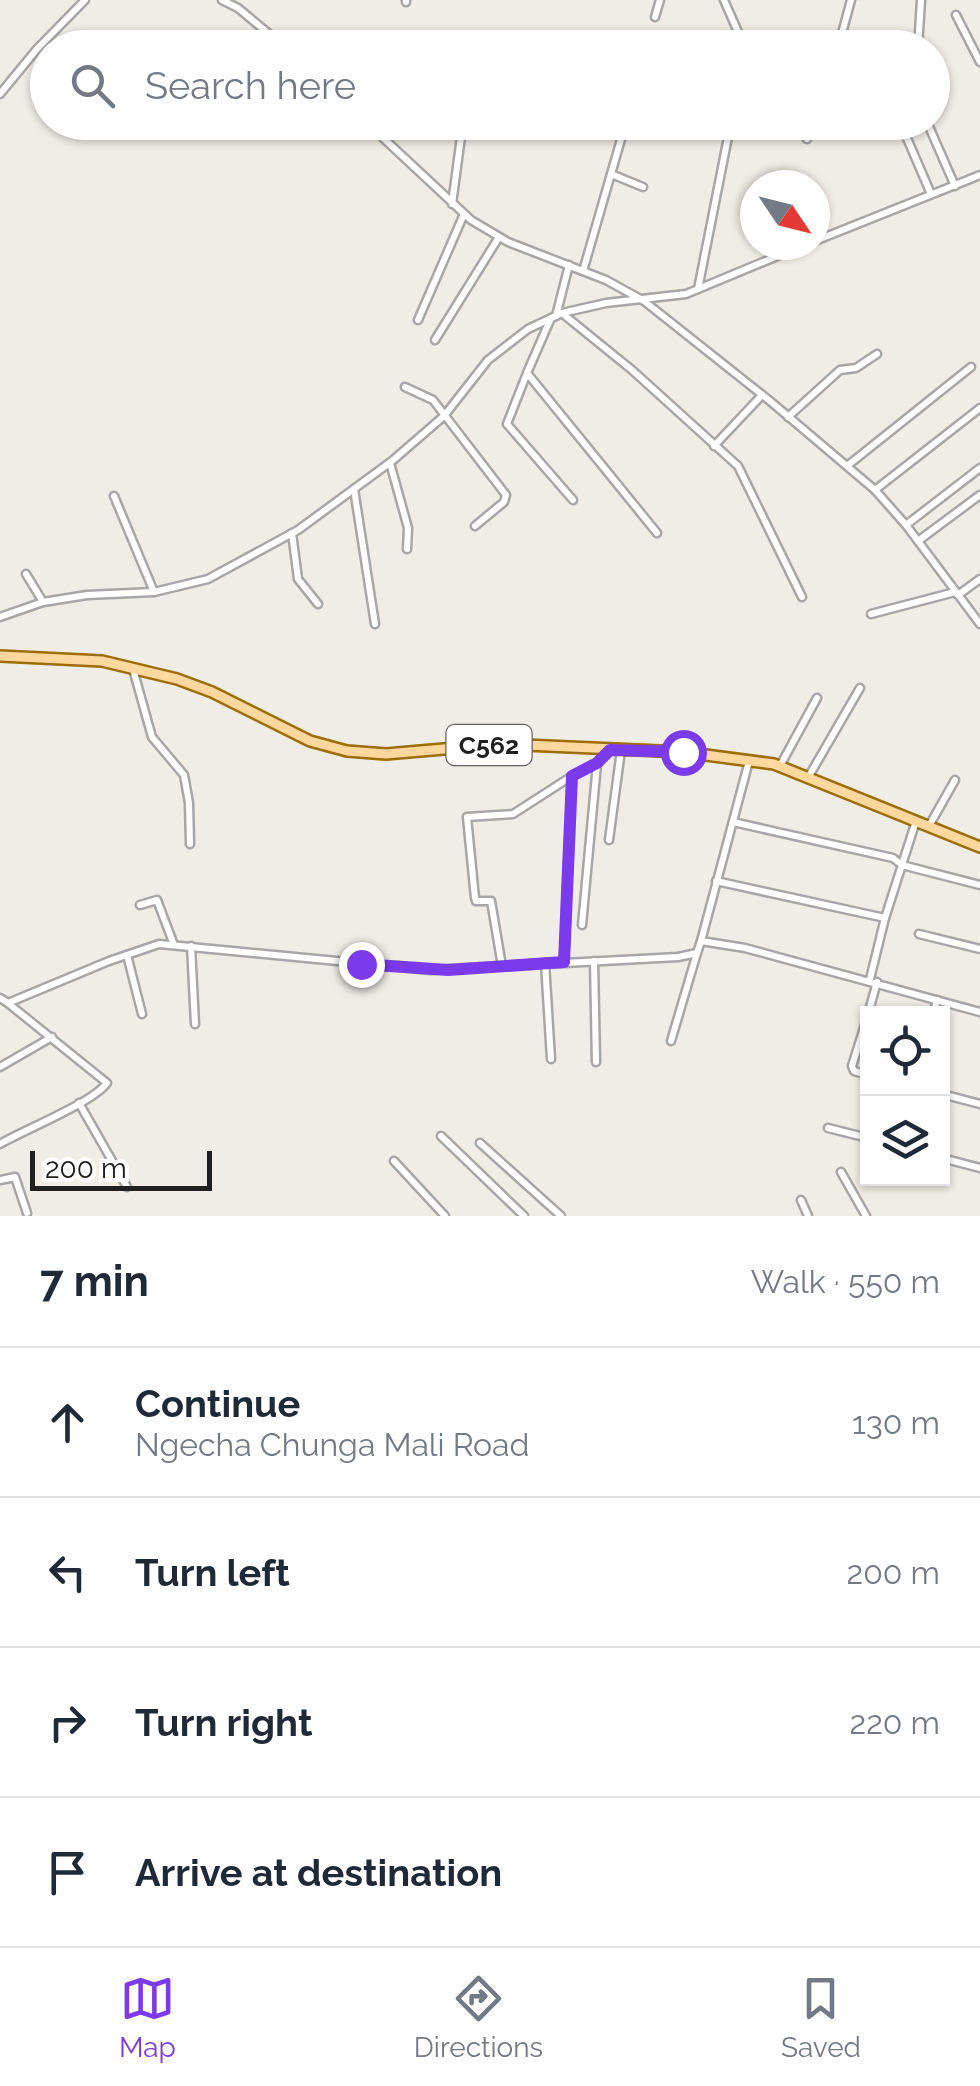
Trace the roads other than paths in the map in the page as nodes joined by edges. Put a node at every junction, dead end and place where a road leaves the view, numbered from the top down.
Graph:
1 (85, 0) edge
2 (222, 0) edge
3 (660, 0) edge
4 (724, 0) edge
5 (851, 0) edge
6 (921, 0) edge
7 (956, 15) dead end
8 (655, 18) dead end
9 (56, 30) edge
10 (264, 30) edge
11 (737, 30) edge
12 (843, 30) edge
13 (919, 30) edge
14 (30, 58) edge
15 (980, 62) edge
16 (0, 94) edge
17 (385, 140) edge
18 (460, 140) edge
19 (622, 140) edge
20 (727, 140) edge
21 (908, 140) edge
22 (935, 140) edge
23 (611, 174) junction
24 (980, 175) edge
25 (954, 186) junction
26 (642, 188) dead end
27 (931, 194) junction
28 (452, 204) junction
29 (464, 214) junction
30 (830, 235) edge
31 (499, 236) junction
32 (769, 260) edge
33 (568, 265) junction
34 (583, 271) junction
35 (698, 290) junction
36 (644, 301) junction
37 (557, 315) junction
38 (418, 320) dead end
39 (436, 340) dead end
40 (876, 354) dead end
41 (970, 367) dead end
42 (526, 373) junction
43 (405, 387) dead end
44 (762, 395) junction
45 (980, 408) edge
46 (444, 416) junction
47 (788, 417) junction
48 (714, 446) junction
49 (390, 463) junction
50 (847, 466) junction
51 (980, 468) edge
52 (354, 489) junction
53 (875, 490) junction
54 (980, 495) edge
55 (114, 496) dead end
56 (573, 500) dead end
57 (906, 525) junction
58 (475, 526) dead end
59 (657, 532) dead end
60 (292, 533) junction
61 (918, 541) junction
62 (407, 549) dead end
63 (26, 574) dead end
64 (980, 579) edge
65 (154, 592) junction
66 (956, 594) junction
67 (802, 598) dead end
68 (43, 602) junction
69 (318, 604) dead end
70 (871, 614) dead end
71 (0, 617) edge
72 (375, 624) dead end
73 (980, 624) edge
74 (0, 656) edge
75 (132, 668) junction
76 (860, 688) dead end
77 (817, 698) dead end
78 (615, 750) junction
79 (749, 760) junction
80 (597, 763) junction
81 (780, 766) junction
82 (572, 776) junction
83 (809, 776) junction
84 (955, 780) dead end
85 (917, 820) junction
86 (732, 822) junction
87 (929, 826) junction
88 (609, 840) dead end
89 (190, 844) dead end
90 (980, 847) edge
91 (902, 865) junction
92 (716, 881) junction
93 (980, 885) edge
94 (140, 905) dead end
95 (885, 918) junction
96 (582, 925) dead end
97 (920, 934) dead end
98 (701, 941) junction
99 (174, 944) junction
100 (191, 946) junction
101 (980, 949) edge
102 (697, 954) junction
103 (126, 955) junction
104 (594, 961) junction
105 (564, 962) junction
106 (545, 963) junction
107 (502, 966) junction
108 (874, 981) junction
109 (0, 998) edge
110 (937, 1000) junction
111 (8, 1003) junction
112 (869, 1006) edge
113 (935, 1006) edge
114 (980, 1012) edge
115 (142, 1014) dead end
116 (194, 1024) dead end
117 (52, 1038) junction
118 (860, 1040) edge
119 (670, 1041) dead end
120 (551, 1059) dead end
121 (596, 1062) dead end
122 (0, 1068) edge
123 (860, 1073) edge
124 (950, 1096) edge
125 (78, 1103) junction
126 (980, 1104) edge
127 (828, 1128) dead end
128 (440, 1136) dead end
129 (860, 1136) edge
130 (0, 1144) edge
131 (480, 1144) dead end
132 (950, 1160) edge
133 (394, 1161) dead end
134 (980, 1168) edge
135 (841, 1172) dead end
136 (0, 1180) edge
137 (127, 1187) dead end
138 (801, 1200) dead end
139 (27, 1213) dead end
140 (445, 1216) edge
141 (524, 1216) edge
142 (561, 1216) edge
143 (808, 1216) edge
144 (866, 1216) edge

1 - 9 street
2 - 10 street
3 - 8 street
4 - 11 street
5 - 12 street
6 - 13 street
7 - 15 street
14 - 16 street
17 - 28 street
18 - 28 street
19 - 23 street
20 - 35 street
21 - 27 street
22 - 25 street
23 - 26 street
23 - 34 street
24 - 25 street
25 - 27 street
27 - 30 street
28 - 29 street
29 - 31 street
29 - 38 street
31 - 33 street
31 - 39 street
32 - 35 street
33 - 34 street
33 - 37 street
34 - 36 street
35 - 36 street
36 - 37 street
36 - 44 street
37 - 42 street
37 - 46 street
37 - 48 street
40 - 47 street
41 - 50 street
42 - 56 street
42 - 59 street
43 - 46 street
44 - 47 street
44 - 48 street
45 - 53 street
46 - 49 street
46 - 58 street
47 - 50 street
48 - 67 street
49 - 52 street
49 - 62 street
50 - 53 street
51 - 57 street
52 - 60 street
52 - 72 street
53 - 57 street
54 - 61 street
55 - 65 street
57 - 61 street
60 - 65 street
60 - 69 street
61 - 66 street
63 - 68 street
64 - 66 street
65 - 68 street
66 - 70 street
66 - 73 street
68 - 71 street
74 - 75 main road, C562
75 - 78 main road, C562
75 - 89 street
76 - 83 street
77 - 81 street
78 - 79 main road, C562
78 - 80 street
78 - 88 street
79 - 81 main road, C562
79 - 86 street
80 - 82 street
80 - 96 street
81 - 83 main road, C562
82 - 105 street
82 - 107 street
83 - 85 main road, C562
84 - 87 street
85 - 87 main road, C562
85 - 91 street
86 - 91 street
86 - 92 street
87 - 90 main road, C562
91 - 93 street
91 - 95 street
92 - 95 street
92 - 98 street
94 - 99 street
95 - 108 street
97 - 101 street
98 - 102 street
98 - 108 street
99 - 100 street
99 - 103 street
100 - 107 street
100 - 116 street
102 - 104 street
102 - 119 street
103 - 111 street
103 - 115 street
104 - 105 street
104 - 121 street
105 - 106 street
106 - 107 street
106 - 120 street
108 - 110 street
108 - 112 street
109 - 111 street
110 - 113 street
110 - 114 street
111 - 117 street
117 - 122 street
117 - 125 street
118 - 123 street
124 - 126 street
125 - 130 street
125 - 137 street
127 - 129 street
128 - 141 street
131 - 142 street
132 - 134 street
133 - 140 street
135 - 144 street
136 - 139 street
138 - 143 street

